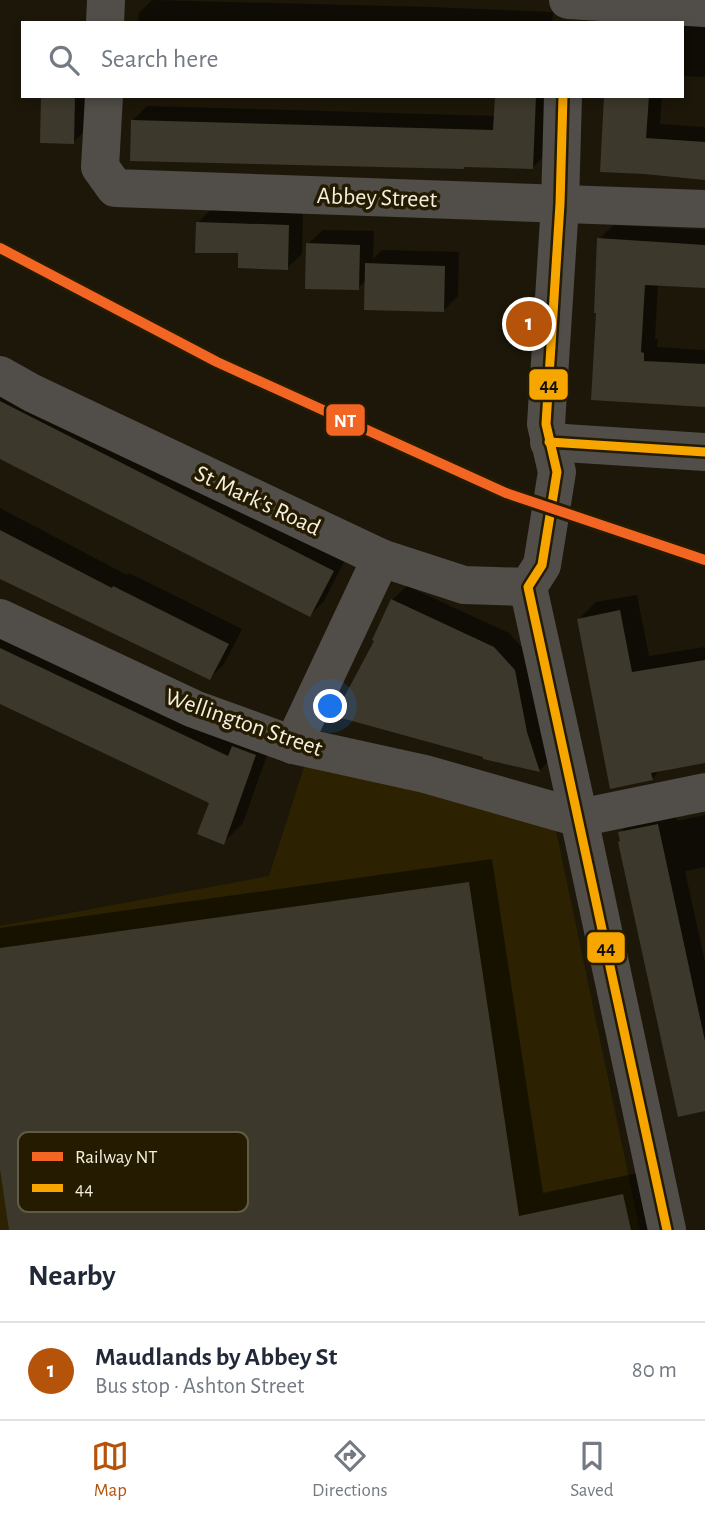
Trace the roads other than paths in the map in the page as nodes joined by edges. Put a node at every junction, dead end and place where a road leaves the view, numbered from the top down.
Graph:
1 (106, 0) edge
2 (567, 0) edge
3 (705, 8) edge
4 (105, 21) edge
5 (566, 21) edge
6 (563, 98) edge
7 (103, 111) edge
8 (560, 204) junction
9 (705, 209) edge
10 (0, 375) edge
11 (705, 452) edge
12 (553, 457) junction
13 (381, 558) junction
14 (535, 576) junction
15 (0, 618) edge
16 (293, 745) junction
17 (705, 792) edge
18 (579, 818) junction
19 (667, 1230) edge

1 - 4 street
2 - 3 street
2 - 5 street
6 - 8 street
7 - 8 street, Abbey Street
8 - 9 street, Abbey Street
8 - 12 street
10 - 13 street, St Mark's Road
11 - 12 street
12 - 14 street
13 - 14 street, St Mark's Road
13 - 16 street
14 - 18 street
15 - 16 street, Wellington Street
16 - 18 street, Wellington Street
17 - 18 street
18 - 19 street

